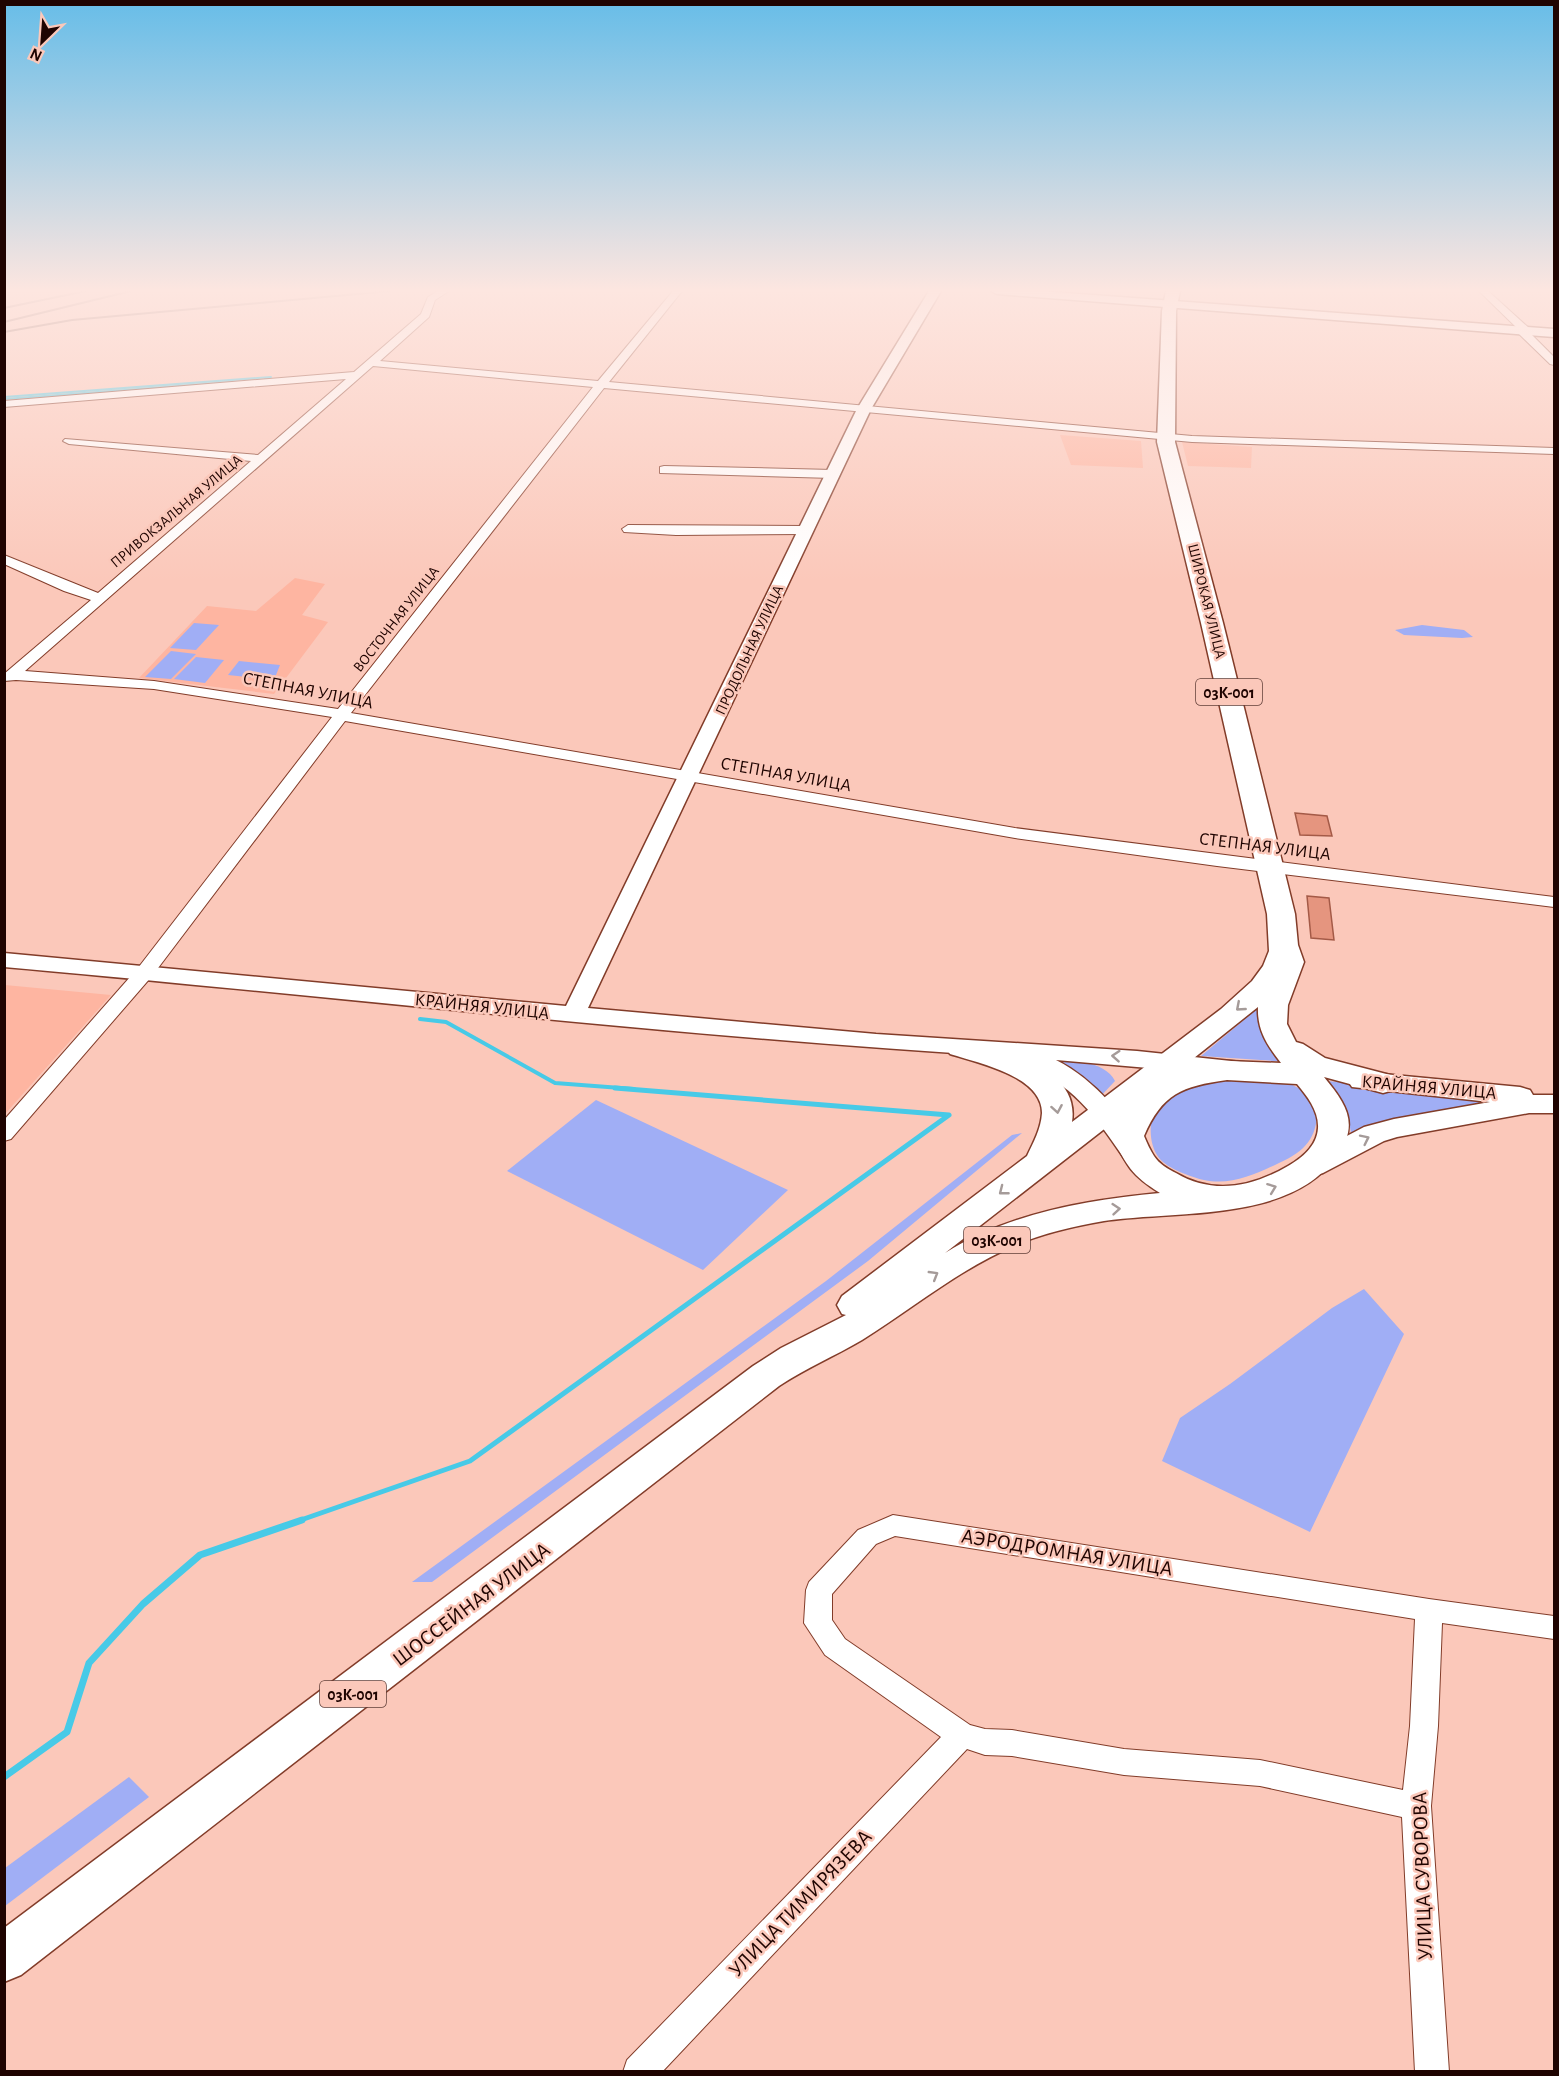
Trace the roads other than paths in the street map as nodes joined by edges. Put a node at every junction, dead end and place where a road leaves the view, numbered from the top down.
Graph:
1 (201, 388) edge
2 (343, 388) edge
3 (598, 388) edge
4 (642, 388) edge
5 (877, 388) edge
6 (1168, 388) edge
7 (4, 404) edge
8 (864, 409) junction
9 (1166, 436) junction
10 (69, 441) dead end
11 (1554, 451) edge
12 (263, 459) junction
13 (664, 470) dead end
14 (833, 474) junction
15 (628, 529) dead end
16 (805, 530) junction
17 (4, 559) edge
18 (99, 598) junction
19 (9, 679) edge
20 (342, 715) junction
21 (688, 775) junction
22 (1270, 866) junction
23 (1554, 902) edge
24 (1284, 944) junction
25 (4, 960) edge
26 (146, 972) junction
27 (573, 1015) junction
28 (961, 1048) junction
29 (1276, 1057) junction
30 (1304, 1075) junction
31 (1155, 1082) junction
32 (1383, 1083) junction
33 (1554, 1099) edge
34 (1554, 1104) edge
35 (1106, 1113) junction
36 (4, 1134) edge
37 (1039, 1163) junction
38 (1142, 1164) junction
39 (1313, 1166) junction
40 (1227, 1198) junction
41 (794, 1358) junction
42 (1429, 1610) junction
43 (1554, 1627) edge
44 (962, 1735) junction
45 (1416, 1806) junction
46 (4, 1958) edge
47 (639, 2072) edge
48 (1432, 2072) edge

1 - 7 street
2 - 12 street, ПРИВОКЗАЛЬНАЯ УЛИЦА
3 - 20 street, ВОСТОЧНАЯ УЛИЦА
4 - 8 street
5 - 8 street, ПРОДОЛЬНАЯ УЛИЦА
6 - 9 main road, ШИРОКАЯ УЛИЦА / 03К-001
8 - 9 street
8 - 14 street, ПРОДОЛЬНАЯ УЛИЦА
9 - 11 street
9 - 22 main road, ШИРОКАЯ УЛИЦА / 03К-001
10 - 12 street
12 - 18 street, ПРИВОКЗАЛЬНАЯ УЛИЦА
13 - 14 street
14 - 16 street, ПРОДОЛЬНАЯ УЛИЦА
15 - 16 street
16 - 21 street, ПРОДОЛЬНАЯ УЛИЦА
17 - 18 street
18 - 19 street, ПРИВОКЗАЛЬНАЯ УЛИЦА
19 - 20 street, СТЕПНАЯ УЛИЦА
20 - 21 street, СТЕПНАЯ УЛИЦА
20 - 26 street, ВОСТОЧНАЯ УЛИЦА
21 - 22 street, СТЕПНАЯ УЛИЦА
21 - 27 street, ПРОДОЛЬНАЯ УЛИЦА
22 - 23 street, СТЕПНАЯ УЛИЦА
22 - 24 main road, ШИРОКАЯ УЛИЦА / 03К-001
24 - 29 main road, 03К-001
24 -> 31 main road, 03К-001
25 - 26 street, КРАЙНЯЯ УЛИЦА
26 - 27 street, КРАЙНЯЯ УЛИЦА
26 - 36 street, ВОСТОЧНАЯ УЛИЦА
27 - 28 street, КРАЙНЯЯ УЛИЦА
31 -> 28 street
28 - 35 street, 03К-001
28 -> 37 main road, 03К-001
29 - 30 main road
29 - 31 street
29 - 31 main road
29 - 32 main road
30 - 32 main road, КРАЙНЯЯ УЛИЦА
30 - 39 main road, 03К-001
31 - 35 main road, 03К-001
31 - 38 main road
32 - 33 main road, КРАЙНЯЯ УЛИЦА
39 -> 34 main road, 03К-001
35 - 37 main road, 03К-001
35 - 38 street, 03К-001
37 -> 41 main road, 03К-001
38 - 40 main road, 03К-001
40 -> 39 main road, 03К-001
41 -> 40 main road, 03К-001
41 - 46 main road, ШОССЕЙНАЯ УЛИЦА / 03К-001
42 - 43 street, АЭРОДРОМНАЯ УЛИЦА
42 - 44 street, АЭРОДРОМНАЯ УЛИЦА
42 - 45 street, УЛИЦА СУВОРОВА
44 - 45 street
44 - 47 street, УЛИЦА ТИМИРЯЗЕВА
45 - 48 street, УЛИЦА СУВОРОВА

